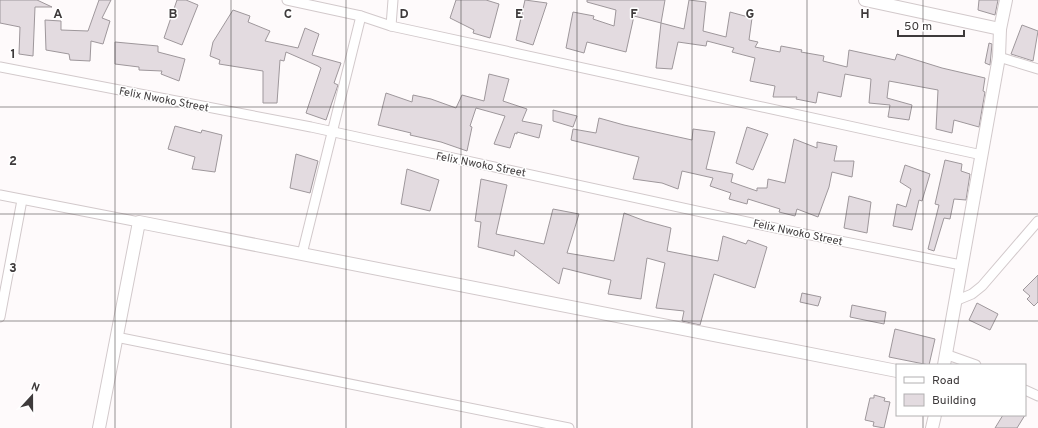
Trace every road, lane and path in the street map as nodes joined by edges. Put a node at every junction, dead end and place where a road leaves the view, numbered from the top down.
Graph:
1 (287, 0) edge
2 (393, 0) edge
3 (865, 0) edge
4 (1006, 0) edge
5 (361, 16) junction
6 (391, 26) junction
7 (1000, 29) junction
8 (999, 57) junction
9 (0, 67) edge
10 (1038, 69) edge
11 (332, 133) junction
12 (982, 155) junction
13 (0, 195) edge
14 (22, 200) junction
15 (1038, 221) edge
16 (139, 222) junction
17 (302, 254) junction
18 (961, 265) junction
19 (955, 301) junction
20 (0, 317) edge
21 (116, 337) junction
22 (944, 360) edge
23 (970, 364) edge
24 (896, 371) edge
25 (1026, 390) edge
26 (1038, 396) edge
27 (935, 416) edge
28 (99, 428) edge
29 (569, 428) edge
30 (932, 428) edge

1 - 5 street
2 - 6 street
3 - 7 street
4 - 7 street
5 - 6 street
5 - 11 street
6 - 12 street
7 - 8 street
8 - 10 street
8 - 12 street
9 - 11 street, Felix Nwoko Street
11 - 17 street
11 - 18 street, Felix Nwoko Street
12 - 18 street
13 - 14 street
14 - 16 street
14 - 20 street
15 - 19 street
16 - 17 street
16 - 21 street
17 - 24 street
18 - 19 street
19 - 22 street
21 - 28 street
21 - 29 street
22 - 23 street
25 - 26 street
27 - 30 street

